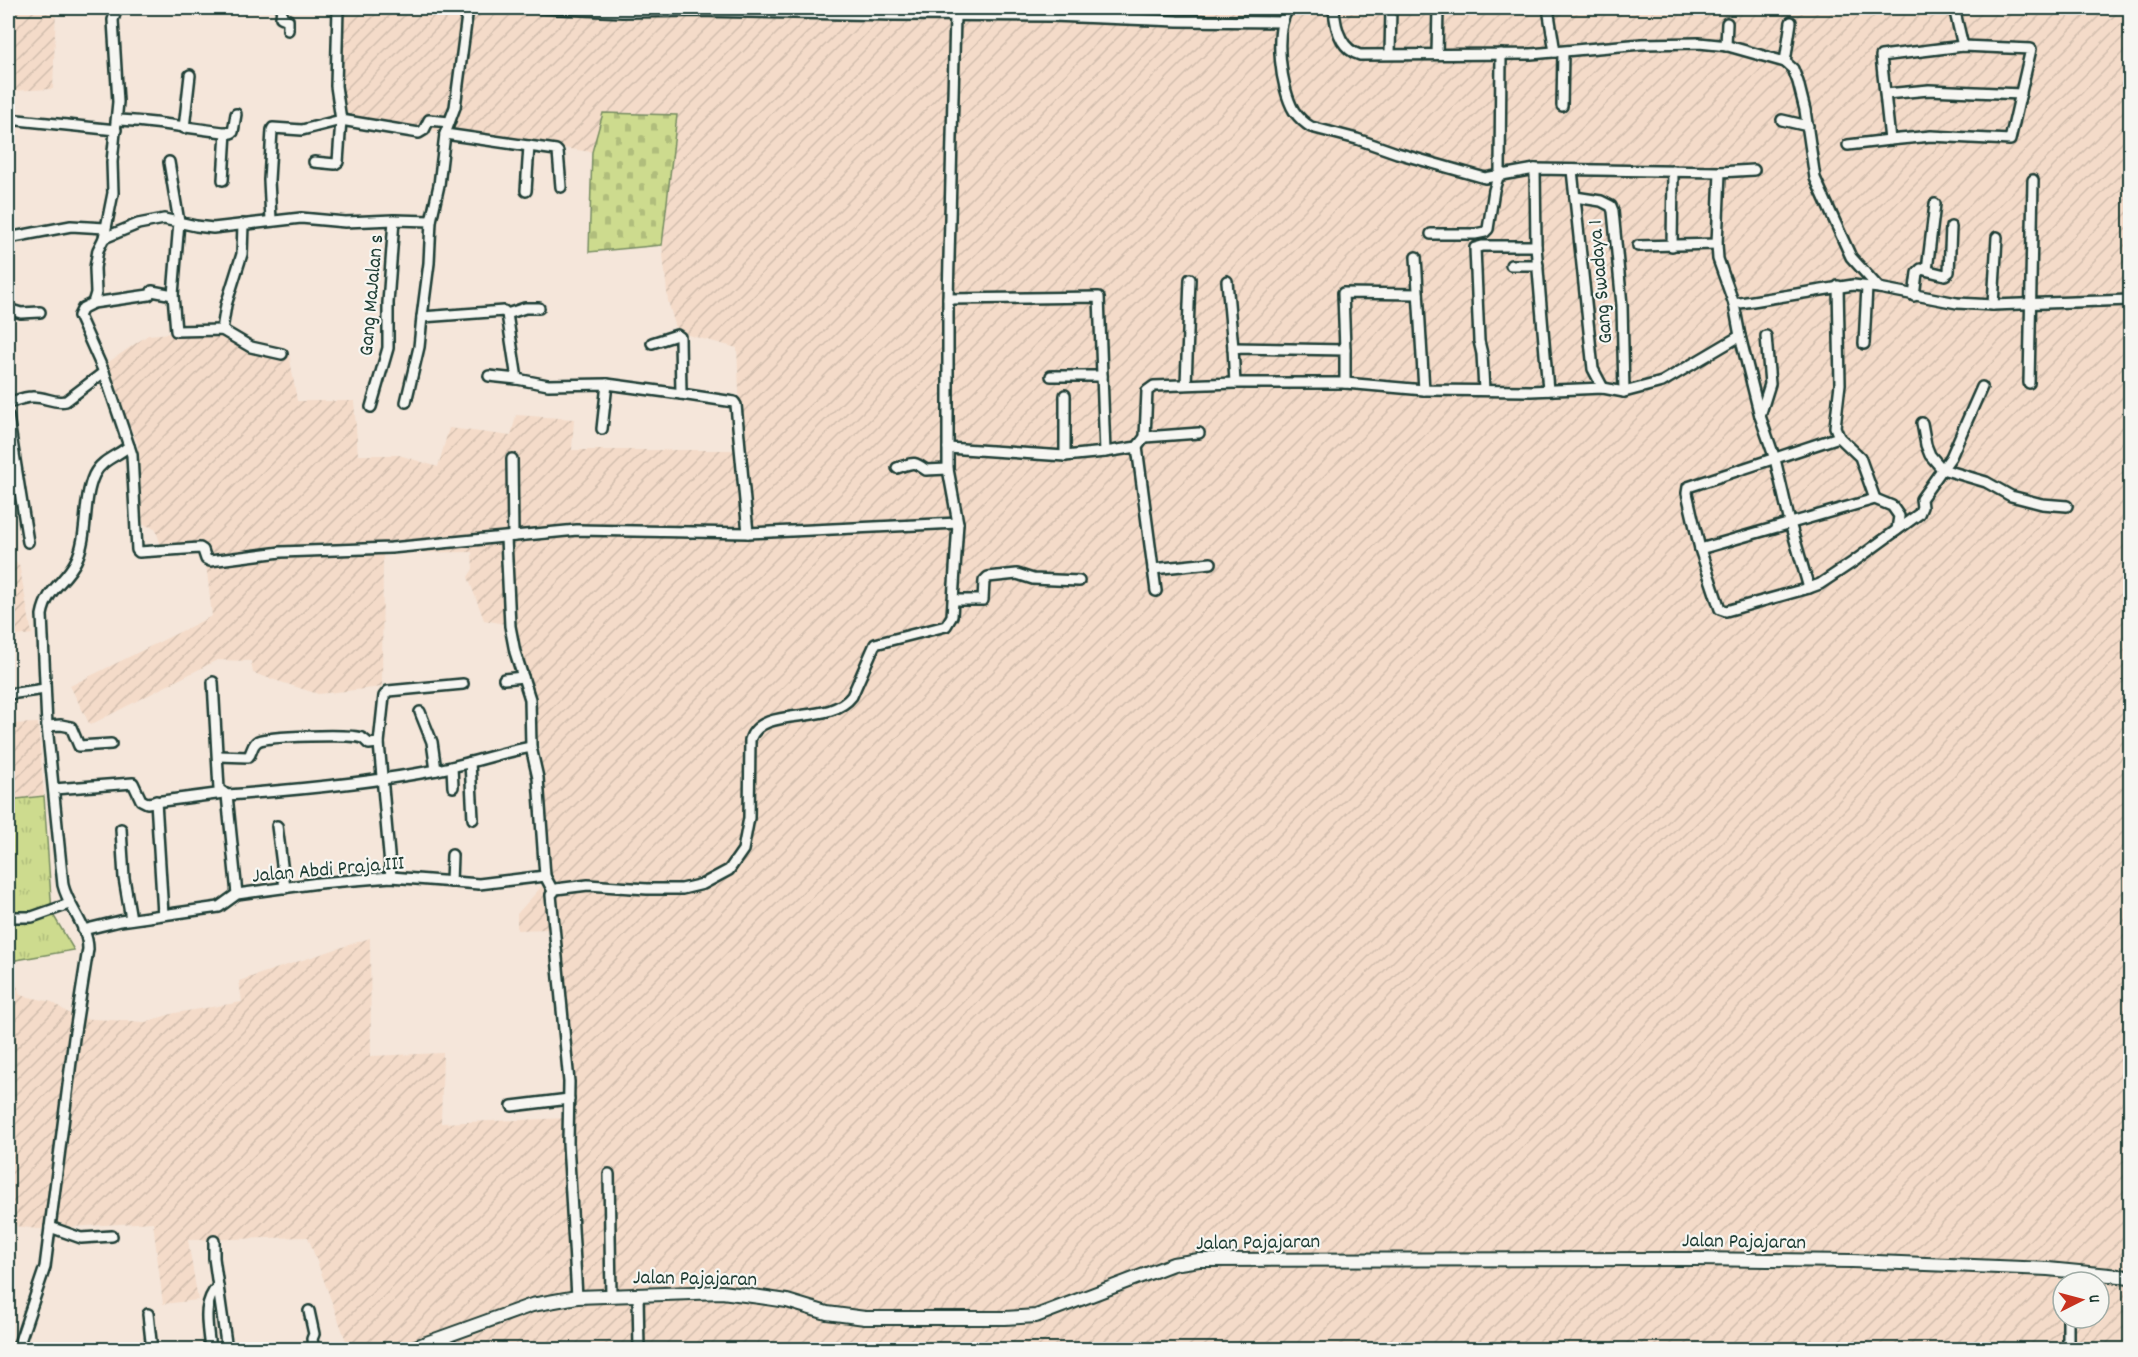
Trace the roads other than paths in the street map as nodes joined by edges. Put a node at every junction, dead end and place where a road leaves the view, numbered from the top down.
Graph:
1 (117, 8) edge
2 (282, 8) edge
3 (338, 8) edge
4 (468, 8) edge
5 (541, 8) edge
6 (1296, 8) edge
7 (1334, 8) edge
8 (1390, 8) edge
9 (1438, 8) edge
10 (1548, 8) edge
11 (1954, 8) edge
12 (955, 16) junction
13 (1281, 22) junction
14 (1791, 22) dead end
15 (1727, 23) dead end
16 (288, 30) dead end
17 (1726, 46) junction
18 (1963, 46) junction
19 (1559, 52) junction
20 (1390, 54) junction
21 (1437, 54) junction
22 (1501, 54) junction
23 (1785, 62) junction
24 (190, 75) dead end
25 (1886, 94) junction
26 (2021, 94) junction
27 (1562, 106) dead end
28 (236, 114) dead end
29 (8, 119) edge
30 (117, 120) junction
31 (340, 120) junction
32 (1782, 120) dead end
33 (449, 122) junction
34 (1808, 126) junction
35 (184, 128) junction
36 (116, 130) junction
37 (226, 132) junction
38 (445, 134) junction
39 (1890, 140) junction
40 (1848, 145) dead end
41 (529, 146) junction
42 (169, 162) dead end
43 (314, 162) dead end
44 (1535, 169) junction
45 (1572, 170) junction
46 (1754, 170) dead end
47 (1673, 171) junction
48 (1720, 172) junction
49 (1500, 173) junction
50 (223, 180) dead end
51 (2033, 180) dead end
52 (561, 187) dead end
53 (526, 191) dead end
54 (1575, 197) junction
55 (1935, 204) dead end
56 (271, 220) junction
57 (394, 220) junction
58 (431, 221) junction
59 (179, 222) junction
60 (243, 224) junction
61 (1951, 227) dead end
62 (105, 233) junction
63 (1431, 234) dead end
64 (1997, 237) dead end
65 (8, 238) edge
66 (1717, 244) junction
67 (1536, 246) junction
68 (1638, 246) dead end
69 (1672, 246) junction
70 (1416, 257) dead end
71 (1511, 264) dead end
72 (1538, 266) junction
73 (1927, 270) junction
74 (1190, 279) dead end
75 (1227, 280) dead end
76 (1838, 286) junction
77 (1867, 287) junction
78 (1879, 288) junction
79 (1418, 294) junction
80 (173, 295) junction
81 (1914, 296) junction
82 (948, 299) junction
83 (2130, 300) edge
84 (93, 303) junction
85 (1734, 304) junction
86 (2031, 304) junction
87 (1993, 305) junction
88 (539, 308) dead end
89 (8, 309) edge
90 (40, 312) dead end
91 (507, 314) junction
92 (422, 316) junction
93 (222, 330) junction
94 (1740, 336) junction
95 (1766, 336) dead end
96 (652, 343) dead end
97 (1864, 344) dead end
98 (1233, 348) junction
99 (1345, 350) junction
100 (282, 354) dead end
101 (104, 372) junction
102 (489, 376) dead end
103 (1052, 376) dead end
104 (1102, 376) junction
105 (517, 379) junction
106 (1235, 382) junction
107 (1346, 383) junction
108 (2029, 383) dead end
109 (607, 384) junction
110 (1186, 384) junction
111 (1982, 387) dead end
112 (1603, 388) junction
113 (1424, 390) junction
114 (1484, 390) junction
115 (1548, 390) junction
116 (1624, 392) junction
117 (681, 394) junction
118 (1065, 395) dead end
119 (406, 402) dead end
120 (8, 403) edge
121 (371, 408) dead end
122 (8, 416) edge
123 (1761, 416) junction
124 (1922, 423) dead end
125 (602, 429) dead end
126 (1199, 433) dead end
127 (1145, 437) junction
128 (1839, 437) junction
129 (129, 446) junction
130 (1137, 447) junction
131 (948, 448) junction
132 (1105, 452) junction
133 (1065, 456) junction
134 (512, 459) dead end
135 (1775, 459) junction
136 (897, 468) dead end
137 (948, 469) junction
138 (1942, 469) junction
139 (1875, 499) junction
140 (2067, 506) dead end
141 (958, 523) junction
142 (1790, 523) junction
143 (1897, 530) junction
144 (748, 533) junction
145 (509, 537) junction
146 (28, 542) dead end
147 (1700, 549) junction
148 (1211, 563) dead end
149 (1153, 569) junction
150 (1079, 582) dead end
151 (1809, 588) junction
152 (1156, 591) dead end
153 (954, 600) junction
154 (523, 677) junction
155 (504, 679) dead end
156 (213, 682) dead end
157 (463, 684) dead end
158 (45, 689) junction
159 (9, 694) dead end
160 (420, 712) dead end
161 (47, 726) junction
162 (380, 743) junction
163 (111, 744) dead end
164 (531, 747) junction
165 (218, 756) junction
166 (470, 762) junction
167 (452, 767) junction
168 (436, 770) junction
169 (381, 779) junction
170 (453, 787) dead end
171 (54, 789) junction
172 (226, 794) junction
173 (156, 801) junction
174 (473, 819) dead end
175 (277, 826) dead end
176 (121, 829) dead end
177 (452, 855) dead end
178 (545, 876) junction
179 (391, 877) junction
180 (451, 882) junction
181 (285, 888) junction
182 (553, 891) junction
183 (237, 894) junction
184 (69, 904) junction
185 (163, 914) junction
186 (8, 917) edge
187 (131, 919) junction
188 (83, 930) junction
189 (569, 1099) junction
190 (512, 1106) dead end
191 (609, 1174) dead end
192 (50, 1227) junction
193 (112, 1236) dead end
194 (214, 1241) dead end
195 (2051, 1270) edge
196 (2111, 1277) edge
197 (2130, 1277) edge
198 (218, 1286) junction
199 (638, 1295) junction
200 (611, 1296) junction
201 (577, 1297) junction
202 (309, 1311) dead end
203 (148, 1314) dead end
204 (2068, 1330) edge
205 (14, 1349) edge
206 (152, 1350) edge
207 (210, 1350) edge
208 (227, 1350) edge
209 (314, 1350) edge
210 (407, 1350) edge
211 (639, 1350) edge
212 (2068, 1350) edge

1 - 30 street
2 - 16 street
3 - 31 street
4 - 33 street
5 - 12 street
6 - 13 street
7 - 20 street
8 - 20 street
9 - 21 street
10 - 19 street
11 - 18 street
12 - 13 street
12 - 82 street
13 - 49 street
14 - 23 street
15 - 17 street
17 - 19 street
17 - 23 street
18 - 25 street
18 - 26 street
19 - 22 street
19 - 27 street
20 - 21 street
21 - 22 street
22 - 49 street
23 - 34 street
24 - 35 street
25 - 26 street
25 - 39 street
26 - 39 street
28 - 37 street
29 - 36 street
30 - 35 street
30 - 36 street
31 - 33 street
31 - 43 street
31 - 56 street
32 - 34 street
33 - 38 street
34 - 78 street
35 - 37 street
36 - 62 street
37 - 50 street
38 - 41 street
38 - 58 street
39 - 40 street
41 - 52 street
41 - 53 street
42 - 59 street
44 - 45 street
44 - 49 street
44 - 67 street
45 - 47 street
45 - 54 street
46 - 48 street
47 - 48 street
47 - 69 street
48 - 66 street
49 - 63 street
51 - 86 street
54 - 112 street
54 - 116 street, Gang Swadaya 1
55 - 73 street
56 - 57 street
56 - 60 street
57 - 58 street
57 - 121 street, Gang MaJalan s
58 - 92 street
59 - 60 street
59 - 62 street
59 - 80 street
60 - 93 street
61 - 73 street
62 - 65 street
62 - 84 street
64 - 87 street
66 - 69 street
66 - 85 street
67 - 72 street
67 - 114 street
68 - 69 street
70 - 79 street
71 - 72 street
72 - 115 street
73 - 81 street
74 - 110 street
75 - 98 street
76 - 77 street
76 - 85 street
76 - 128 street
77 - 78 street
77 - 97 street
78 - 81 street
79 - 99 street
79 - 113 street
80 - 84 street
80 - 93 street
81 - 87 street
82 - 104 street
82 - 131 street
83 - 86 street
84 - 101 street
85 - 94 street
86 - 87 street
86 - 108 street
88 - 91 street
89 - 90 street
91 - 92 street
91 - 105 street
92 - 119 street
93 - 100 street
94 - 116 street
94 - 123 street
95 - 123 street
96 - 117 street
98 - 99 street
98 - 106 street
99 - 107 street
101 - 120 street
101 - 129 street
102 - 105 street
103 - 104 street
104 - 132 street
105 - 109 street
106 - 107 street
106 - 110 street
107 - 113 street
109 - 117 street
109 - 125 street
110 - 127 street
111 - 138 street
112 - 115 street
112 - 116 street
113 - 114 street
114 - 115 street
117 - 144 street
118 - 133 street
122 - 146 street
123 - 135 street
124 - 138 street
126 - 127 street
127 - 130 street
128 - 135 street
128 - 139 street
129 - 145 street
129 - 158 street
130 - 132 street
130 - 149 street
131 - 133 street
131 - 137 street
132 - 133 street
134 - 145 street
135 - 142 street
135 - 147 street
136 - 137 street
137 - 141 street
138 - 140 street
138 - 143 street
139 - 142 street
139 - 143 street
141 - 144 street
141 - 153 street
142 - 147 street
142 - 151 street
143 - 151 street
144 - 145 street
145 - 154 street
147 - 151 street
148 - 149 street
149 - 152 street
150 - 153 street
153 - 182 street
154 - 155 street
154 - 164 street
156 - 165 street
157 - 162 street
158 - 159 street
158 - 161 street
160 - 168 street
161 - 163 street
161 - 171 street
162 - 165 street
162 - 169 street
164 - 166 street
164 - 178 street
165 - 172 street
166 - 167 street
166 - 174 street
167 - 168 street
167 - 170 street
168 - 169 street
169 - 172 street
169 - 179 street
171 - 173 street
171 - 184 street
172 - 173 street
172 - 183 street
173 - 185 street
175 - 181 street
176 - 187 street
177 - 180 street
178 - 180 street, Jalan Abdi Praja III
178 - 182 street
179 - 180 street, Jalan Abdi Praja III
179 - 181 street, Jalan Abdi Praja III
181 - 183 street, Jalan Abdi Praja III
182 - 189 street
183 - 185 street, Jalan Abdi Praja III
184 - 186 street
184 - 188 street
185 - 187 street, Jalan Abdi Praja III
187 - 188 street, Jalan Abdi Praja III
188 - 192 street
189 - 190 street
189 - 201 street
191 - 200 street
192 - 193 street
192 - 205 street
194 - 198 street
195 - 199 main road, Jalan Pajajaran
196 - 197 main road, Jalan Pajajaran
198 - 207 street
198 - 208 street
199 - 200 main road, Jalan Pajajaran
199 - 211 street
200 - 201 main road, Jalan Pajajaran
201 - 210 main road, Jalan Pajajaran
202 - 209 street
203 - 206 street
204 - 212 street

